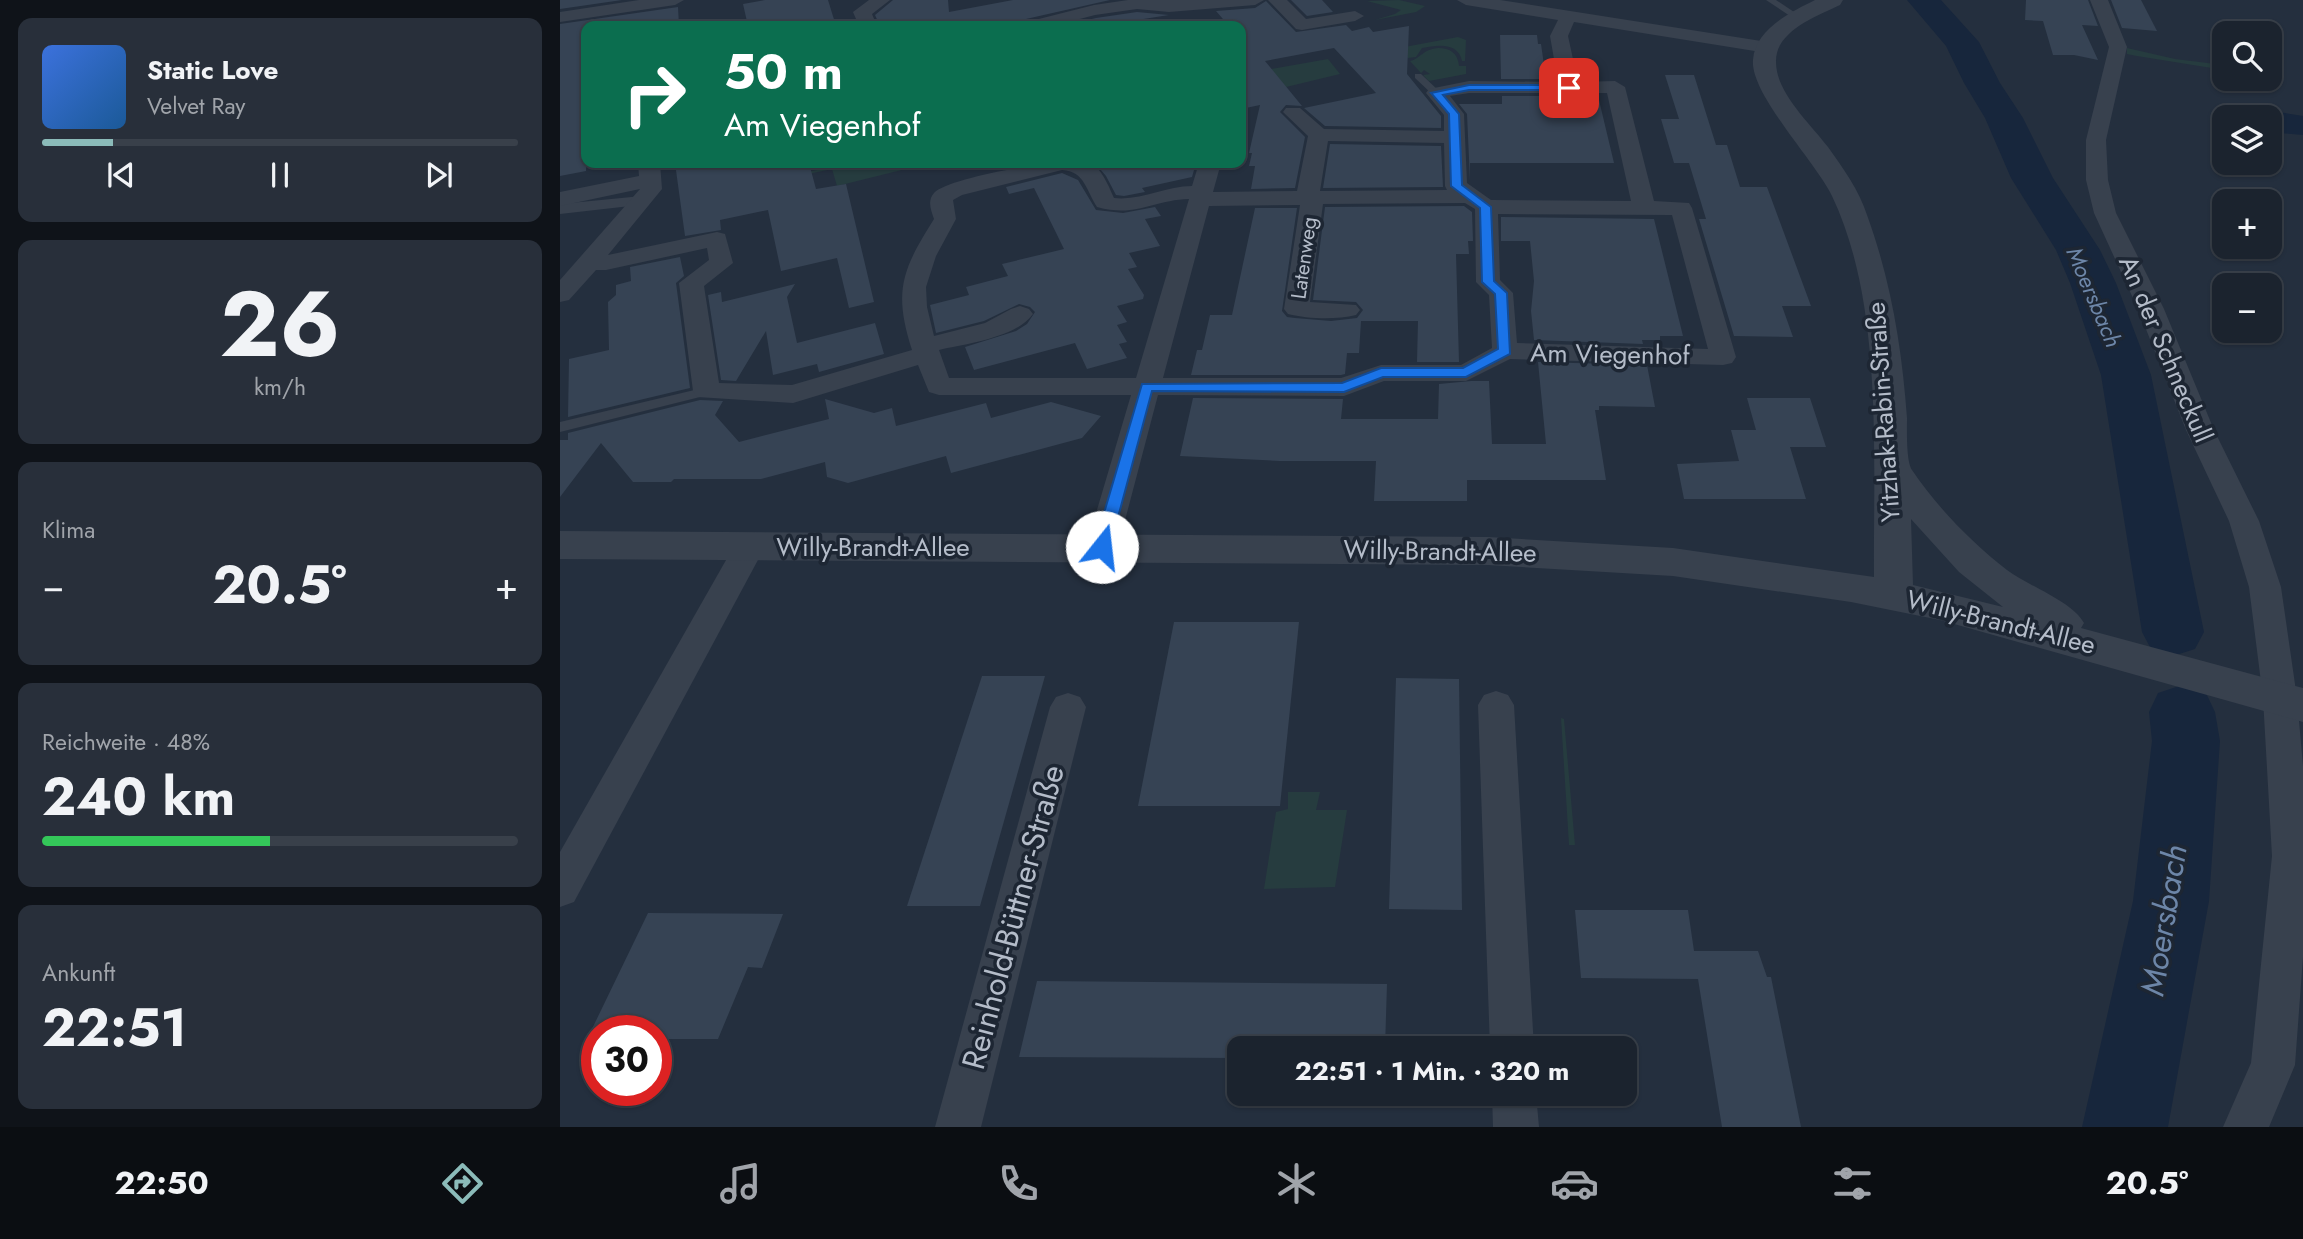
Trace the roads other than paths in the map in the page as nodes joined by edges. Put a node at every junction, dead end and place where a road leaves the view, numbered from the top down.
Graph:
1 (675, 0) edge
2 (881, 0) edge
3 (1063, 0) edge
4 (1255, 0) edge
5 (1277, 0) edge
6 (1466, 0) edge
7 (1770, 0) edge
8 (1832, 0) edge
9 (2099, 0) edge
10 (1139, 2) edge
11 (638, 3) edge
12 (1074, 16) junction
13 (1355, 16) dead end
14 (1568, 17) junction
15 (560, 18) edge
16 (1799, 18) junction
17 (636, 21) edge
18 (866, 21) edge
19 (1054, 21) edge
20 (1130, 21) edge
21 (1767, 47) junction
22 (1419, 76) dead end
23 (1569, 88) junction
24 (1436, 93) junction
25 (1293, 112) dead end
26 (1319, 135) junction
27 (1454, 136) junction
28 (1045, 168) edge
29 (1085, 168) edge
30 (1208, 168) edge
31 (647, 181) edge
32 (1200, 196) junction
33 (560, 199) edge
34 (1309, 199) junction
35 (1479, 202) junction
36 (1644, 208) junction
37 (560, 209) edge
38 (590, 262) junction
39 (560, 295) edge
40 (1347, 310) dead end
41 (1020, 314) dead end
42 (926, 350) junction
43 (1505, 351) junction
44 (1146, 387) junction
45 (707, 391) junction
46 (560, 427) edge
47 (1891, 469) junction
48 (560, 545) edge
49 (750, 547) junction
50 (1102, 547) junction
51 (1894, 595) junction
52 (2111, 650) junction
53 (2291, 702) edge
54 (1496, 705) dead end
55 (1068, 707) dead end
56 (560, 889) edge
57 (1511, 1036) edge
58 (1515, 1106) edge
59 (958, 1127) edge
60 (1516, 1127) edge
61 (2246, 1127) edge

1 - 11 street
2 - 18 street
3 - 12 street
4 - 10 street
5 - 13 street
6 - 14 street
7 - 16 lane
8 - 16 street
9 - 53 street, An der Schneckull
10 - 12 street
10 - 20 street
11 - 15 street
11 - 17 street
12 - 19 street
14 - 21 street
14 - 23 street
16 - 21 street
21 - 47 street, Yitzhak-Rabin-Straße
22 - 24 lane
23 - 24 street
23 - 36 street
24 - 27 street
25 - 26 street
26 - 27 street
26 - 34 street
27 - 35 street
28 - 42 street, Latenweg
29 - 32 street, Latenweg
30 - 32 street
31 - 33 street
31 - 37 street
31 - 38 street
32 - 34 street, Latenweg
32 - 44 street
34 - 35 street, Latenweg
34 - 40 street, Latenweg
35 - 36 street, Am Viegenhof
35 - 43 street
36 - 43 street, Am Viegenhof
38 - 39 street
38 - 45 street
41 - 42 street
42 - 44 street, Am Viegenhof
42 - 45 street
43 - 44 street, Am Viegenhof
44 - 50 street
45 - 46 lane
47 - 51 street, Yitzhak-Rabin-Straße
47 - 52 street
48 - 49 street, Willy-Brandt-Allee
49 - 50 street, Willy-Brandt-Allee
49 - 56 street
50 - 51 street, Willy-Brandt-Allee
51 - 52 street, Willy-Brandt-Allee
52 - 53 street, Willy-Brandt-Allee
53 - 61 street, An der Schneckull
54 - 57 street
55 - 59 street, Reinhold-Büttner-Straße
58 - 60 street

